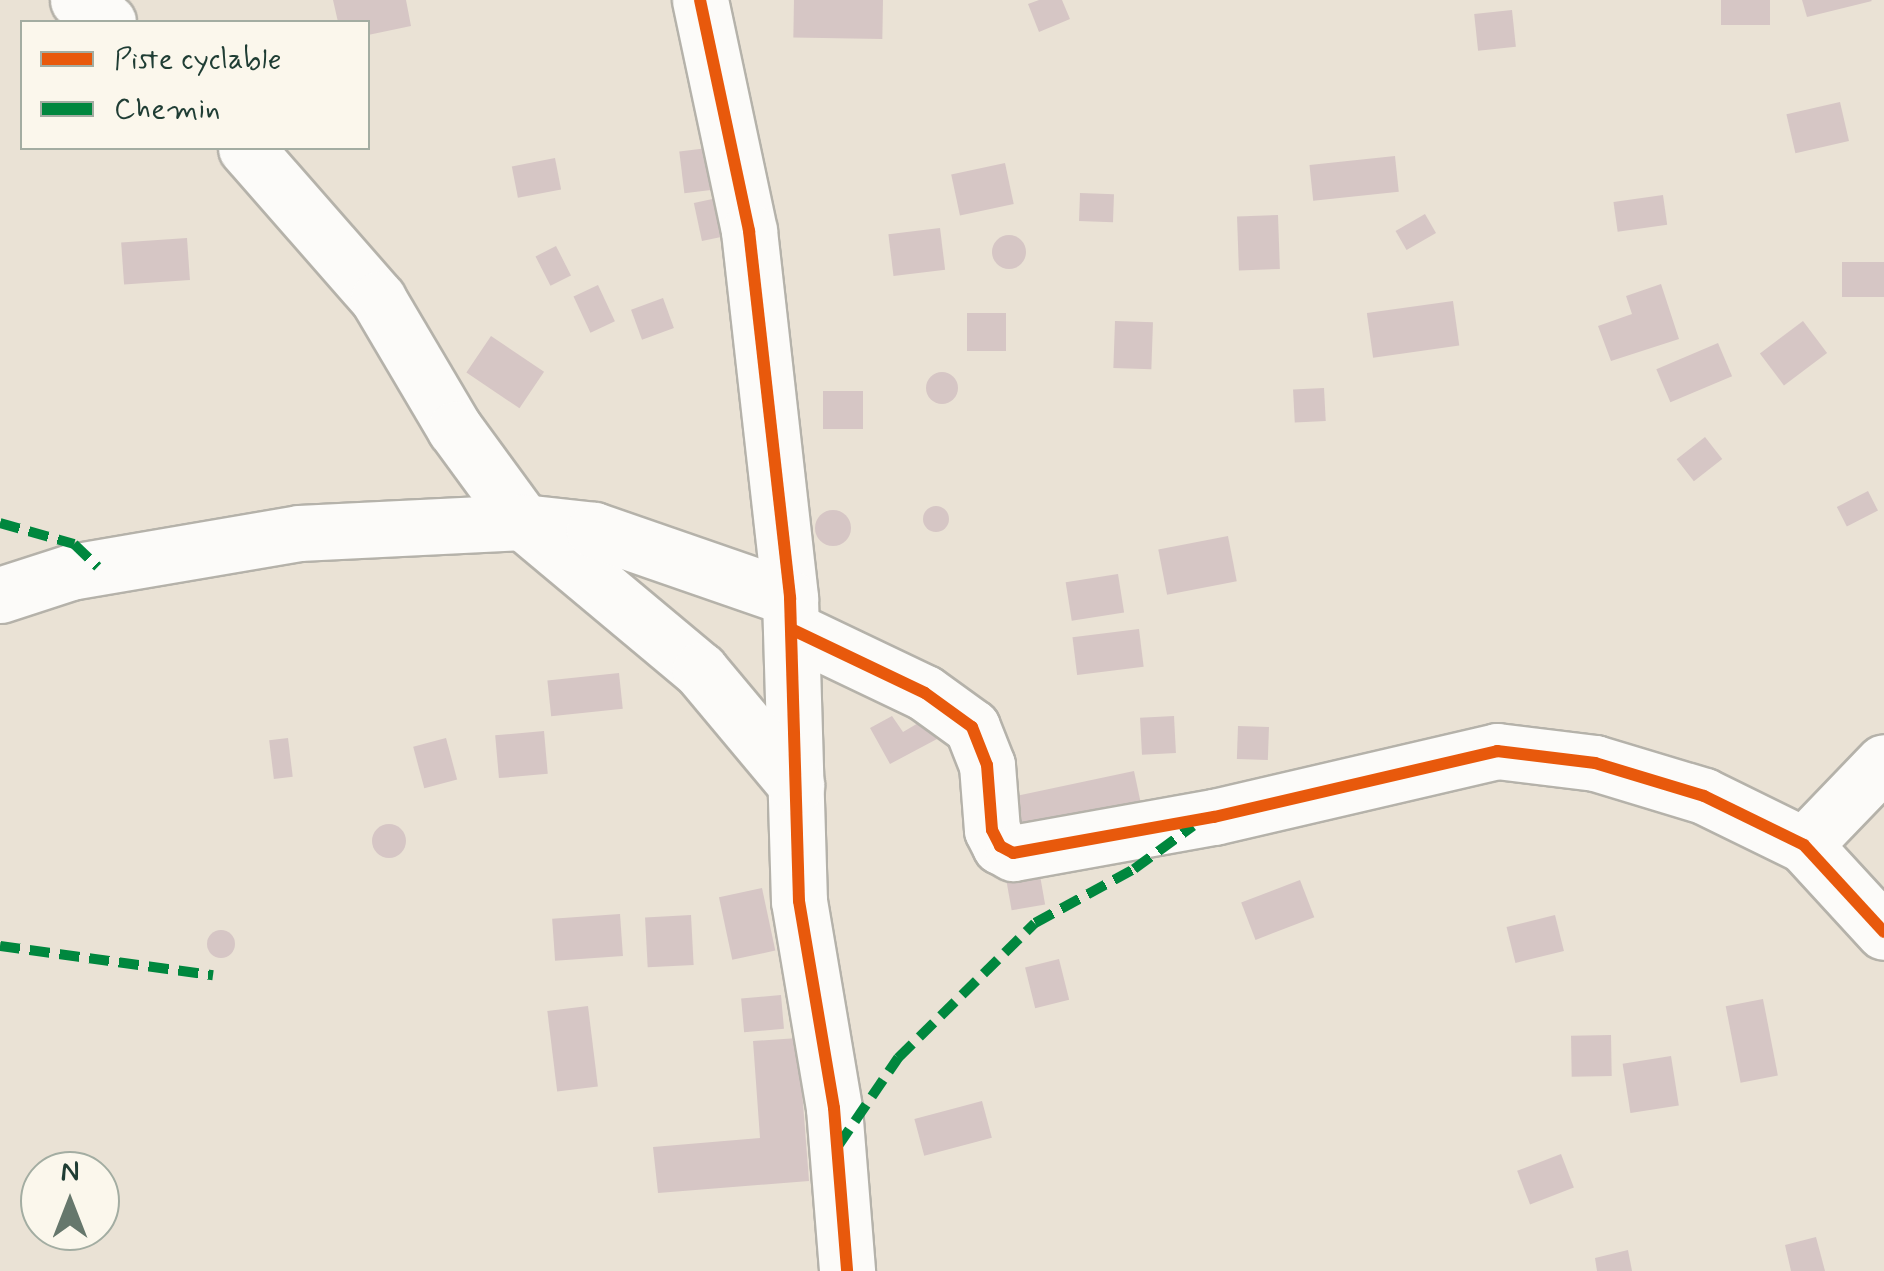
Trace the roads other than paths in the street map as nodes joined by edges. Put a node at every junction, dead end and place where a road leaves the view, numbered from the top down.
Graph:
1 (78, 0) edge
2 (700, 0) edge
3 (105, 20) edge
4 (248, 150) edge
5 (523, 522) junction
6 (0, 596) edge
7 (790, 614) junction
8 (1884, 762) edge
9 (796, 785) junction
10 (1804, 845) junction
11 (1884, 932) edge
12 (847, 1271) edge

1 - 3 street
2 - 7 street
4 - 5 street
5 - 6 street
5 - 7 street
5 - 9 street
7 - 9 street
7 - 10 street
8 - 10 street
9 - 12 street
10 - 11 street

